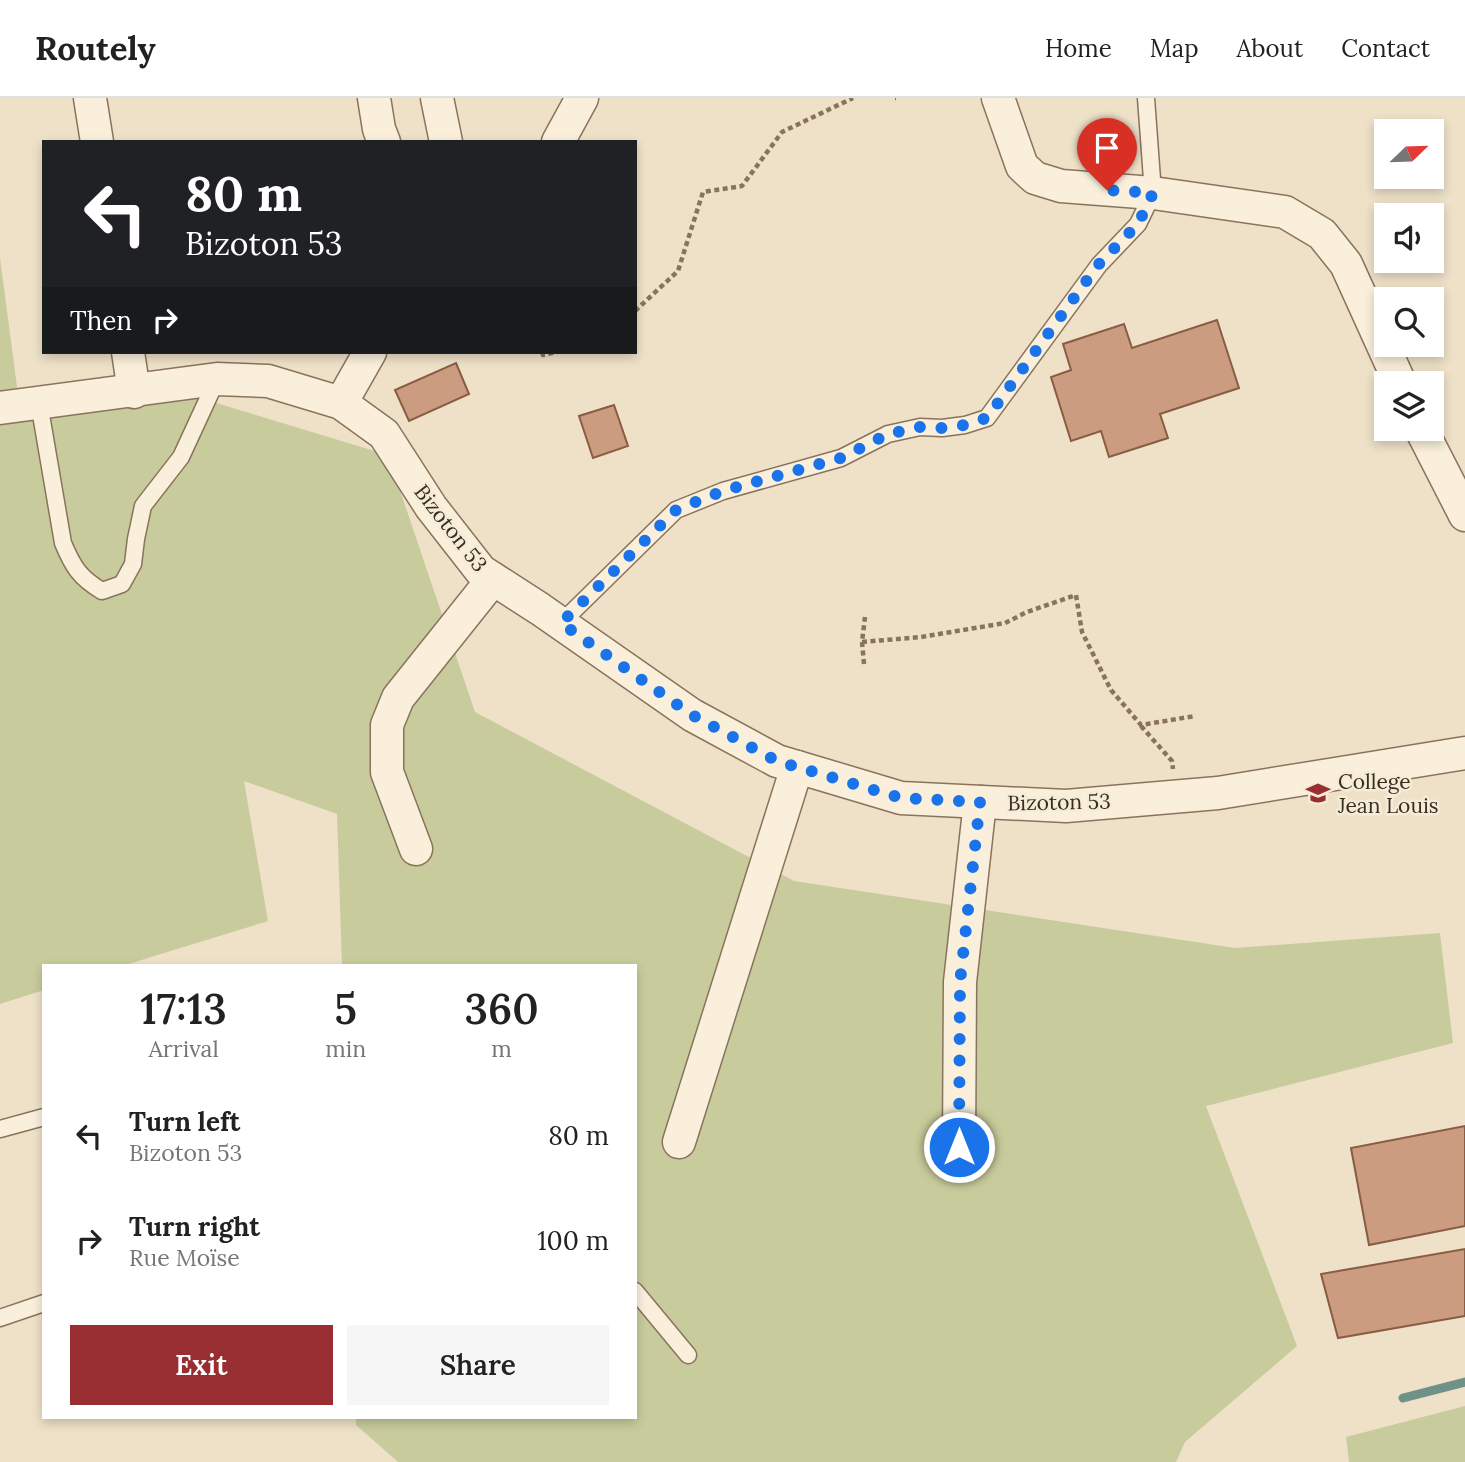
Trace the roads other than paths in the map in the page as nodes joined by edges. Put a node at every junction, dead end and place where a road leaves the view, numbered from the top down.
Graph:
1 (90, 98) edge
2 (374, 98) edge
3 (437, 98) edge
4 (582, 98) edge
5 (998, 98) edge
6 (1146, 98) edge
7 (97, 140) edge
8 (383, 140) edge
9 (446, 140) edge
10 (559, 140) edge
11 (1153, 193) junction
12 (128, 354) edge
13 (369, 354) edge
14 (1395, 371) edge
15 (217, 379) junction
16 (134, 392) junction
17 (39, 403) junction
18 (341, 403) junction
19 (0, 408) edge
20 (1427, 441) edge
21 (1465, 515) edge
22 (494, 579) junction
23 (561, 623) junction
24 (1465, 753) edge
25 (797, 767) junction
26 (980, 802) junction
27 (416, 849) dead end
28 (42, 1118) edge
29 (0, 1129) edge
30 (680, 1142) dead end
31 (959, 1147) dead end
32 (637, 1293) edge
33 (42, 1304) edge
34 (0, 1318) edge
35 (688, 1355) dead end

1 - 7 street
2 - 8 street
3 - 9 street
4 - 10 street
5 - 11 street
6 - 11 lane
11 - 14 street
11 - 23 lane
12 - 16 street
13 - 18 street
15 - 16 street, Bizoton 53
15 - 17 lane
15 - 18 street, Bizoton 53
16 - 17 street, Bizoton 53
17 - 19 street, Bizoton 53
18 - 22 street, Bizoton 53
20 - 21 street
22 - 23 street, Bizoton 53
22 - 27 street
23 - 25 street, Bizoton 53
24 - 26 street, Bizoton 53
25 - 26 street, Bizoton 53
25 - 30 street
26 - 31 street
28 - 29 lane
32 - 35 lane
33 - 34 lane

